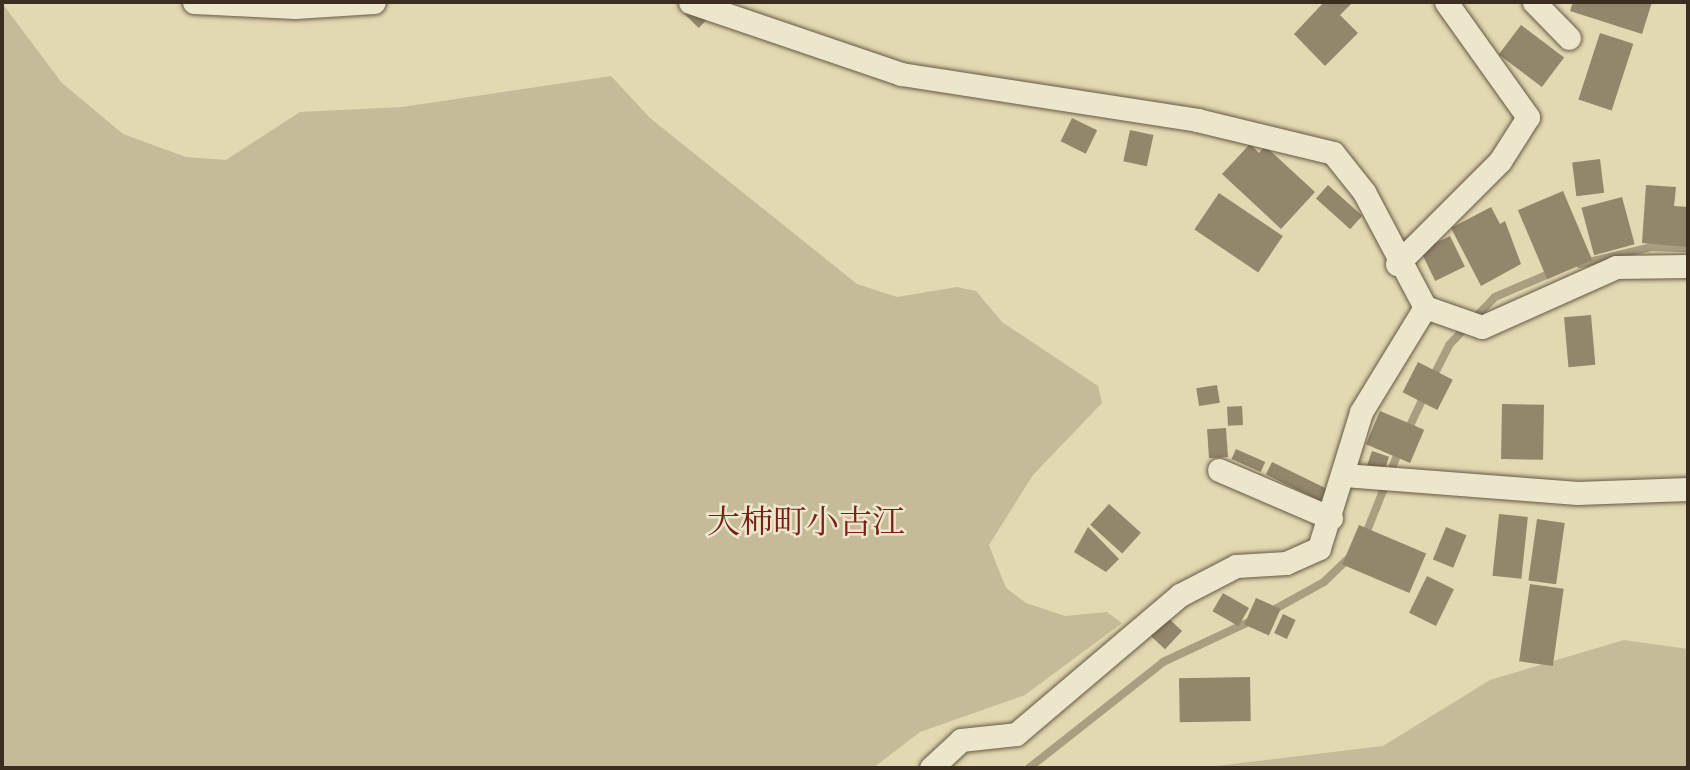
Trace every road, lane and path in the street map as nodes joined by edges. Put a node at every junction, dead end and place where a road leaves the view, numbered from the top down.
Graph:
1 (194, 2) edge
2 (374, 2) edge
3 (690, 2) edge
4 (1446, 2) edge
5 (1534, 2) edge
6 (1569, 38) dead end
7 (1397, 264) junction
8 (1688, 265) edge
9 (1425, 307) junction
10 (1219, 470) dead end
11 (1343, 475) junction
12 (1688, 489) edge
13 (1331, 518) junction
14 (931, 768) edge

1 - 2 street
3 - 7 street
4 - 7 street
5 - 6 street
7 - 9 street
8 - 9 street
9 - 11 street
10 - 13 street
11 - 12 street
11 - 13 street
13 - 14 street

